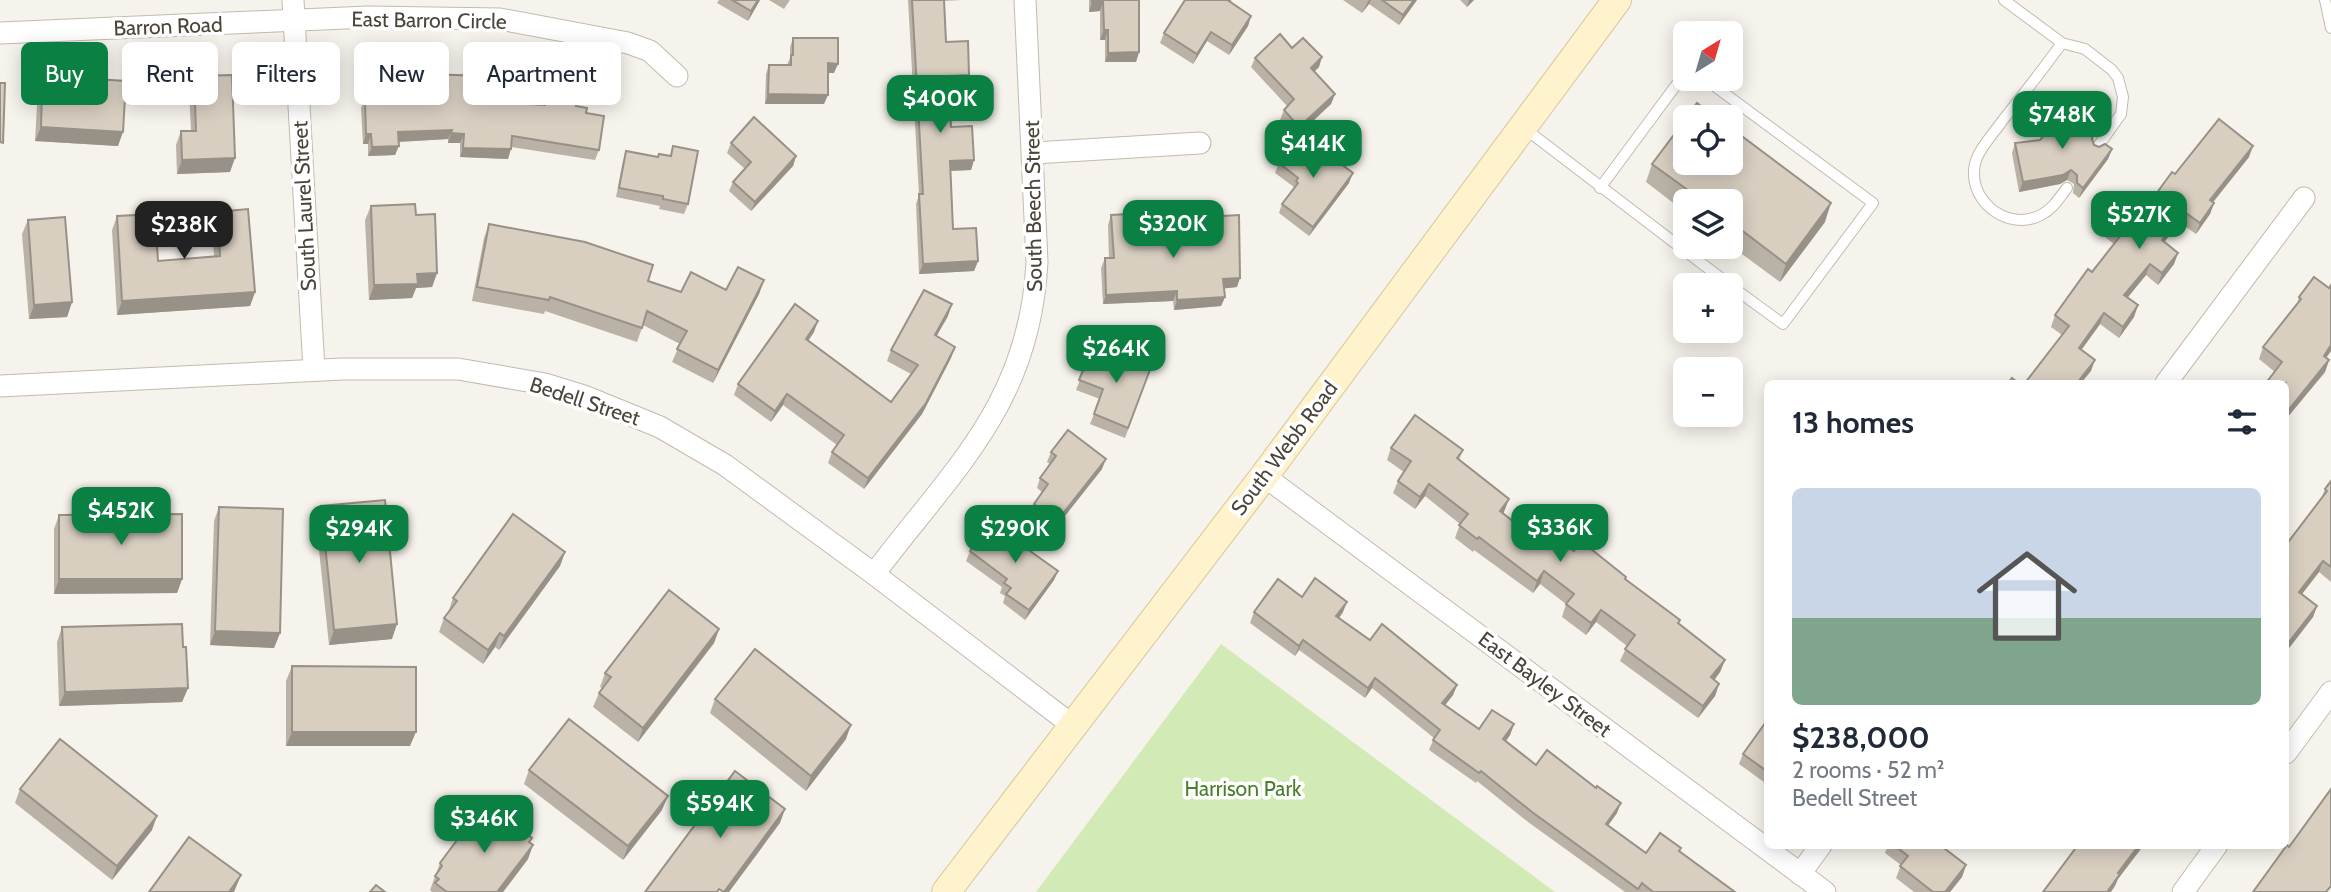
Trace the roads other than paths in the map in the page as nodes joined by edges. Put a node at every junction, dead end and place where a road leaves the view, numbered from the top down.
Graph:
1 (1025, 0) edge
2 (1617, 0) edge
3 (2004, 0) edge
4 (2325, 0) edge
5 (294, 10) edge
6 (2331, 28) edge
7 (0, 33) edge
8 (2062, 43) junction
9 (677, 76) dead end
10 (1673, 89) edge
11 (1721, 91) edge
12 (1521, 127) junction
13 (1199, 143) dead end
14 (2096, 149) edge
15 (1034, 153) junction
16 (1600, 188) junction
17 (2067, 188) edge
18 (2304, 198) dead end
19 (1715, 273) edge
20 (1743, 294) edge
21 (314, 370) junction
22 (2168, 380) edge
23 (0, 386) edge
24 (1264, 476) junction
25 (874, 574) junction
26 (2331, 692) edge
27 (1072, 725) junction
28 (2289, 749) edge
29 (1764, 847) edge
30 (1766, 849) edge
31 (1818, 849) edge
32 (2214, 849) edge
33 (1800, 874) junction
34 (946, 892) edge
35 (1825, 892) edge
36 (2183, 892) edge

1 - 15 street, South Beech Street
2 - 12 main road, South Webb Road
3 - 8 lane
4 - 6 lane
5 - 7 street, Barron Road
5 - 9 street, East Barron Circle
5 - 21 street, South Laurel Street
8 - 14 lane
8 - 17 lane
10 - 16 lane
11 - 20 lane
12 - 16 lane
12 - 24 main road, South Webb Road
13 - 15 street
15 - 25 street, South Beech Street
16 - 19 lane
18 - 22 street
21 - 23 street, Bedell Street
21 - 25 street, Bedell Street
24 - 27 main road, South Webb Road
24 - 29 street, East Bayley Street
25 - 27 street, Bedell Street
26 - 28 street
27 - 34 main road, South Webb Road
30 - 33 street, East Bayley Street
31 - 33 street
32 - 36 street
33 - 35 street, East Bayley Street

